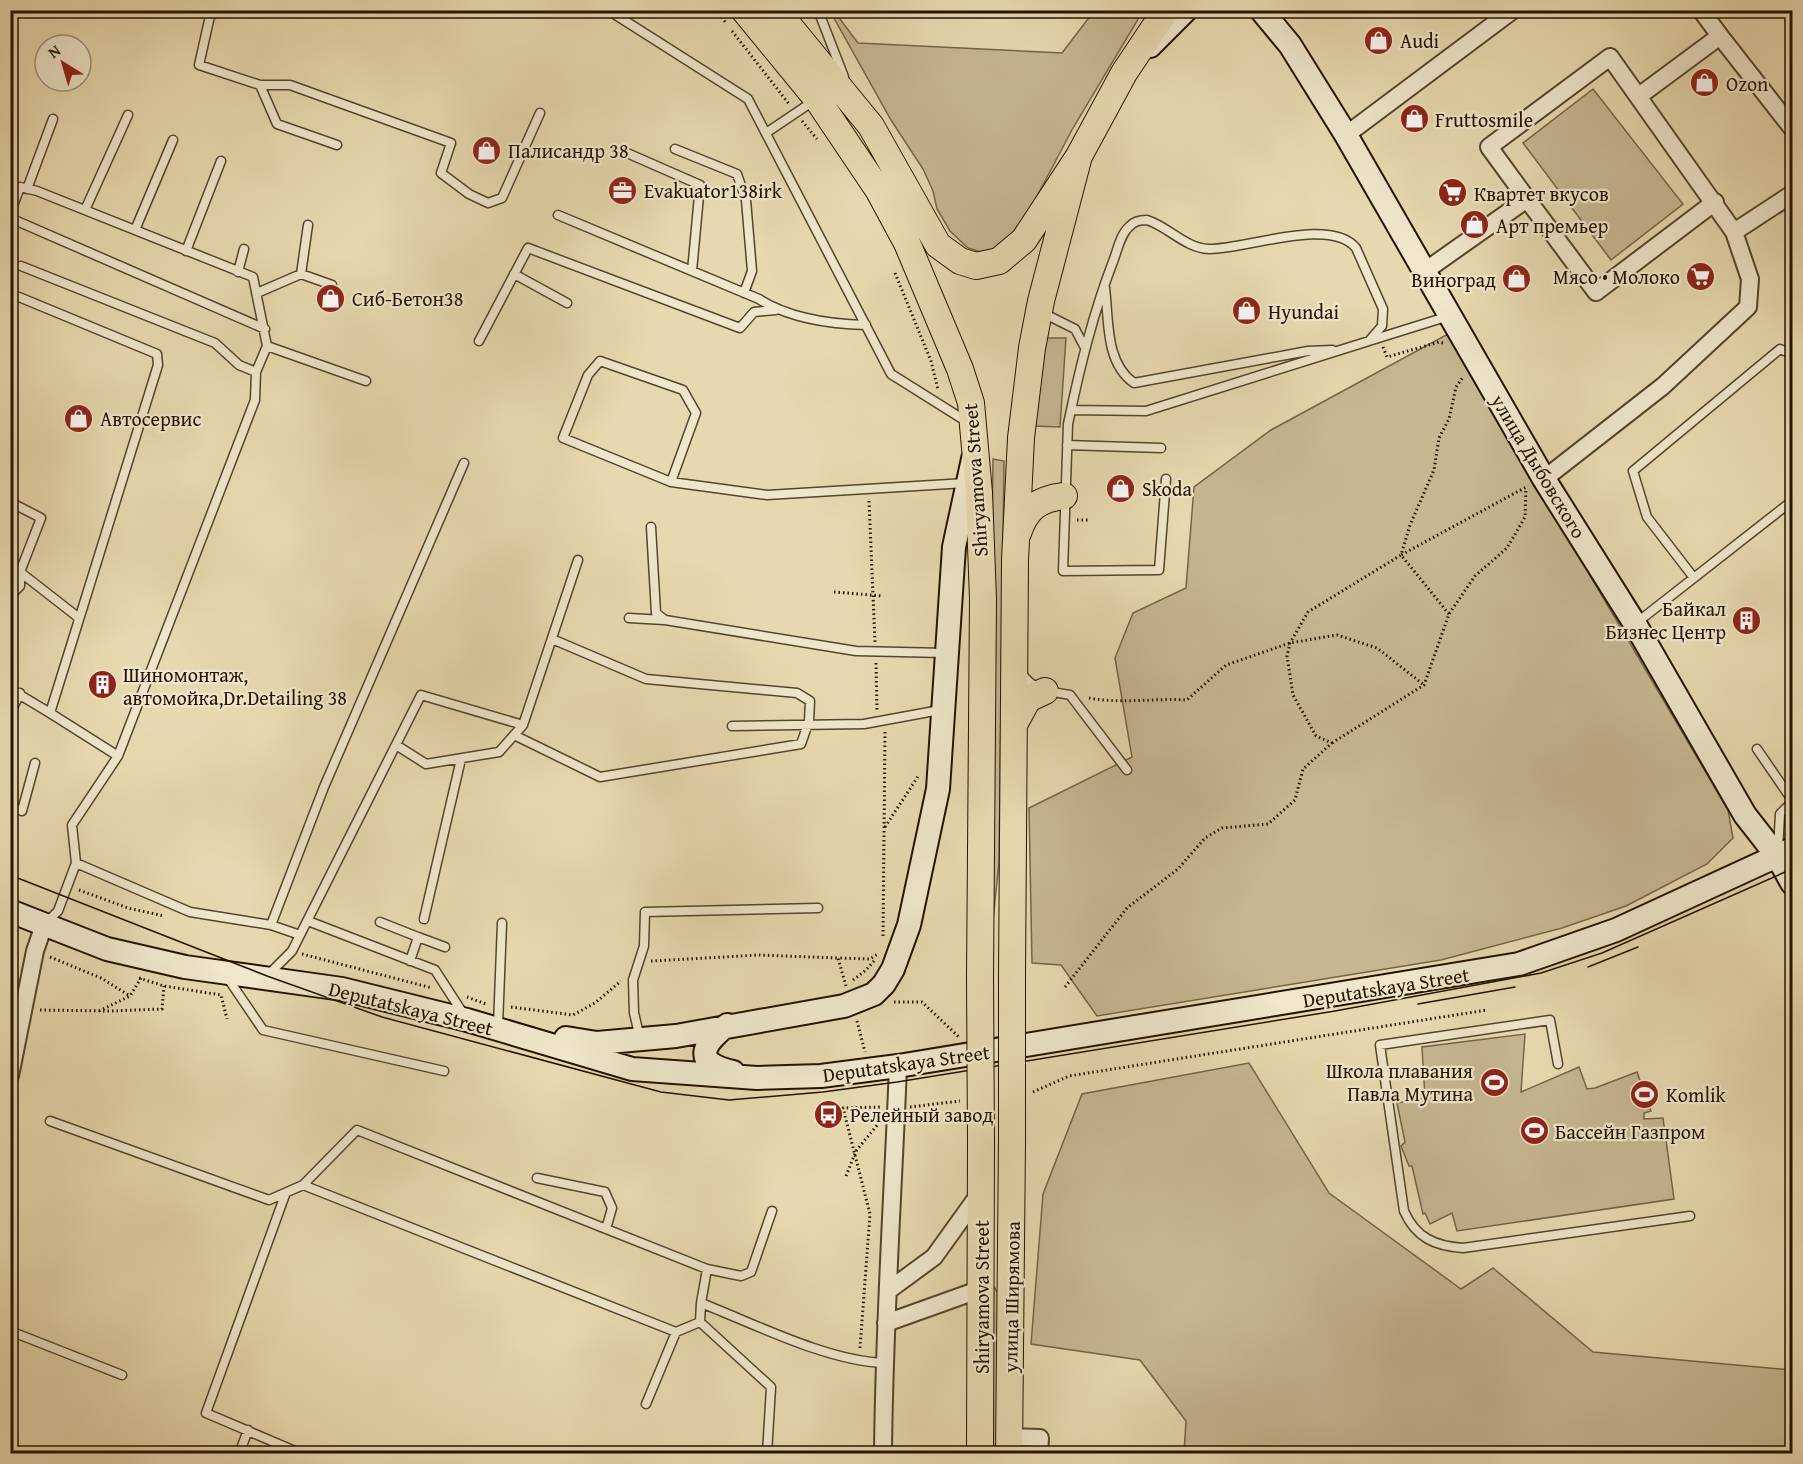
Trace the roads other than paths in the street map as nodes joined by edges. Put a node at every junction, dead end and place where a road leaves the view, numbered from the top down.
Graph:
1 (220, 10) edge
2 (608, 10) edge
3 (744, 10) edge
4 (776, 10) edge
5 (819, 10) edge
6 (1166, 10) edge
7 (1186, 10) edge
8 (1261, 10) edge
9 (1285, 10) edge
10 (1513, 10) edge
11 (1701, 10) edge
12 (1720, 36) junction
13 (1290, 45) junction
14 (1124, 73) junction
15 (260, 86) junction
16 (849, 96) junction
17 (1639, 96) junction
18 (817, 99) junction
19 (540, 113) dead end
20 (128, 115) dead end
21 (54, 120) dead end
22 (1792, 128) edge
23 (766, 133) junction
24 (1346, 135) junction
25 (173, 140) dead end
26 (337, 145) dead end
27 (675, 149) dead end
28 (627, 153) dead end
29 (1079, 156) junction
30 (221, 161) dead end
31 (27, 189) junction
32 (1792, 194) edge
33 (1527, 199) junction
34 (1715, 202) junction
35 (85, 210) junction
36 (558, 215) dead end
37 (10, 216) edge
38 (308, 225) dead end
39 (135, 230) junction
40 (1734, 232) junction
41 (244, 249) dead end
42 (186, 250) junction
43 (21, 266) dead end
44 (692, 271) junction
45 (1425, 271) junction
46 (238, 272) junction
47 (301, 274) junction
48 (514, 274) junction
49 (332, 285) dead end
50 (1104, 285) junction
51 (257, 293) junction
52 (744, 293) junction
53 (19, 297) dead end
54 (1041, 301) junction
55 (567, 303) dead end
56 (776, 310) junction
57 (1451, 316) junction
58 (866, 325) junction
59 (265, 329) junction
60 (1369, 340) junction
61 (479, 341) dead end
62 (267, 346) junction
63 (1345, 349) junction
64 (1084, 350) junction
65 (1792, 354) edge
66 (256, 372) junction
67 (366, 381) dead end
68 (1071, 410) junction
69 (975, 437) junction
70 (1067, 445) junction
71 (1161, 447) dead end
72 (464, 463) dead end
73 (1166, 479) dead end
74 (671, 482) junction
75 (967, 483) junction
76 (1534, 483) junction
77 (1064, 496) junction
78 (1792, 501) edge
79 (10, 502) edge
80 (651, 527) dead end
81 (578, 560) dead end
82 (1015, 560) junction
83 (20, 572) junction
84 (1694, 578) junction
85 (10, 596) edge
86 (79, 618) junction
87 (629, 618) dead end
88 (665, 620) junction
89 (1635, 624) junction
90 (552, 639) junction
91 (1016, 648) junction
92 (948, 654) junction
93 (10, 689) edge
94 (1045, 691) junction
95 (20, 693) junction
96 (944, 710) junction
97 (50, 713) junction
98 (10, 714) edge
99 (1016, 721) junction
100 (523, 725) junction
101 (807, 725) junction
102 (732, 726) dead end
103 (514, 735) junction
104 (396, 745) junction
105 (1757, 749) dead end
106 (118, 756) junction
107 (460, 759) junction
108 (34, 763) dead end
109 (1127, 770) dead end
110 (1792, 801) edge
111 (10, 807) edge
112 (1785, 852) edge
113 (76, 863) junction
114 (1792, 883) edge
115 (818, 908) dead end
116 (10, 911) edge
117 (424, 919) dead end
118 (308, 921) junction
119 (380, 922) dead end
120 (502, 923) dead end
121 (44, 925) junction
122 (271, 925) junction
123 (300, 935) junction
124 (418, 937) junction
125 (445, 947) dead end
126 (410, 961) junction
127 (223, 972) junction
128 (267, 976) junction
129 (488, 1021) junction
130 (729, 1024) junction
131 (640, 1039) junction
132 (1558, 1064) dead end
133 (898, 1066) junction
134 (444, 1071) dead end
135 (10, 1076) edge
136 (757, 1078) junction
137 (50, 1121) dead end
138 (537, 1178) dead end
139 (303, 1185) junction
140 (982, 1189) junction
141 (285, 1195) junction
142 (772, 1211) dead end
143 (1690, 1216) dead end
144 (606, 1228) junction
145 (981, 1252) junction
146 (1011, 1252) junction
147 (707, 1269) junction
148 (981, 1289) junction
149 (889, 1290) junction
150 (701, 1303) junction
151 (700, 1322) junction
152 (886, 1323) junction
153 (10, 1331) edge
154 (676, 1332) junction
155 (884, 1363) junction
156 (122, 1375) dead end
157 (646, 1404) dead end
158 (248, 1430) junction
159 (1009, 1445) edge
160 (239, 1454) edge
161 (303, 1454) edge
162 (767, 1454) edge
163 (882, 1454) edge
164 (980, 1454) edge
165 (1039, 1454) edge

1 - 15 lane
2 - 23 lane
3 - 18 main road, Shiryamova Street
4 - 16 main road
5 - 16 lane
6 - 14 main road
7 - 14 main road
8 - 13 main road, улица Дыбовского
9 - 13 main road
10 - 24 street
11 - 12 street
12 - 17 street
12 - 22 street
13 - 24 main road, улица Дыбовского
14 - 29 main road
15 - 19 lane
15 - 26 lane
16 - 29 main road
17 - 33 street
17 - 34 street
18 - 23 lane
18 - 69 main road, Shiryamova Street
20 - 35 lane
21 - 31 lane
23 - 58 lane
24 - 45 main road, улица Дыбовского
25 - 39 lane
27 - 52 lane
28 - 44 lane
29 - 54 main road
30 - 42 lane
31 - 35 lane
31 - 37 lane
32 - 40 street
33 - 34 street
33 - 45 street
34 - 40 street
35 - 39 lane
36 - 44 lane
37 - 59 lane
38 - 47 lane
39 - 42 lane
40 - 76 street
41 - 46 lane
42 - 46 lane
43 - 66 lane
44 - 52 lane
45 - 57 main road, улица Дыбовского
46 - 51 lane
47 - 49 lane
47 - 51 lane
48 - 55 lane
48 - 56 lane
48 - 61 lane
50 - 60 lane
50 - 63 lane
50 - 64 lane
51 - 59 lane
52 - 56 lane
53 - 86 lane
54 - 64 lane
54 - 82 main road
56 - 58 lane
57 - 60 lane
57 - 76 main road, улица Дыбовского
58 - 69 lane
59 - 62 lane
60 - 63 lane
62 - 66 lane
62 - 67 lane
63 - 68 lane
64 - 68 lane
65 - 84 lane
66 - 106 lane
68 - 70 lane
69 - 75 main road
69 - 140 main road, Shiryamova Street, bridge
70 - 71 lane
70 - 77 lane
72 - 122 lane
73 - 77 lane
74 - 74 lane
74 - 75 lane
75 - 92 main road
76 - 89 main road, улица Дыбовского
77 - 82 main road
78 - 84 lane
79 - 83 lane
80 - 88 lane
81 - 90 lane
82 - 91 main road, улица Ширямова
83 - 85 lane
83 - 86 lane
84 - 89 lane
86 - 97 lane
87 - 88 lane
88 - 92 lane
89 - 112 main road, улица Дыбовского
90 - 100 lane
90 - 101 lane
91 - 94 lane
91 - 99 main road, улица Ширямова
92 - 96 main road
93 - 95 lane
94 - 99 main road
94 - 109 lane
95 - 97 lane
95 - 98 lane
96 - 101 lane
96 - 130 main road
97 - 106 lane
99 - 146 main road, улица Ширямова, bridge
100 - 103 lane
100 - 104 lane
101 - 102 lane
101 - 103 lane
103 - 107 lane
104 - 107 lane
104 - 118 lane
105 - 110 lane
106 - 113 lane
107 - 117 lane
108 - 111 lane
110 - 112 lane
112 - 114 main road, улица Дыбовского
112 - 133 main road, Deputatskaya Street
113 - 121 lane
113 - 122 lane
115 - 131 lane
116 - 121 main road, Deputatskaya Street
118 - 123 lane
118 - 126 lane
119 - 124 lane
120 - 129 lane
121 - 127 main road, Deputatskaya Street
121 - 135 street
122 - 123 lane
123 - 128 lane
124 - 125 lane
124 - 126 lane
126 - 129 lane
127 - 128 main road, Deputatskaya Street
127 - 134 lane
128 - 129 main road, Deputatskaya Street
129 - 131 main road
129 - 136 main road, Deputatskaya Street
130 - 131 main road
130 - 136 main road
132 - 143 lane
133 - 136 main road, Deputatskaya Street
133 - 149 street
137 - 141 lane
138 - 144 lane
139 - 141 lane
139 - 144 lane
139 - 154 lane
140 - 145 main road, Shiryamova Street
140 - 149 street
141 - 158 lane
142 - 147 lane
144 - 147 lane
145 - 146 main road
145 - 148 main road, Shiryamova Street
146 - 159 main road, улица Ширямова
147 - 150 lane
148 - 152 street
148 - 164 main road, Shiryamova Street
149 - 152 street
150 - 151 lane
150 - 155 lane
151 - 154 lane
151 - 162 lane
152 - 155 street
153 - 156 lane
154 - 157 lane
155 - 163 street
158 - 160 lane
158 - 161 lane
159 - 165 street

